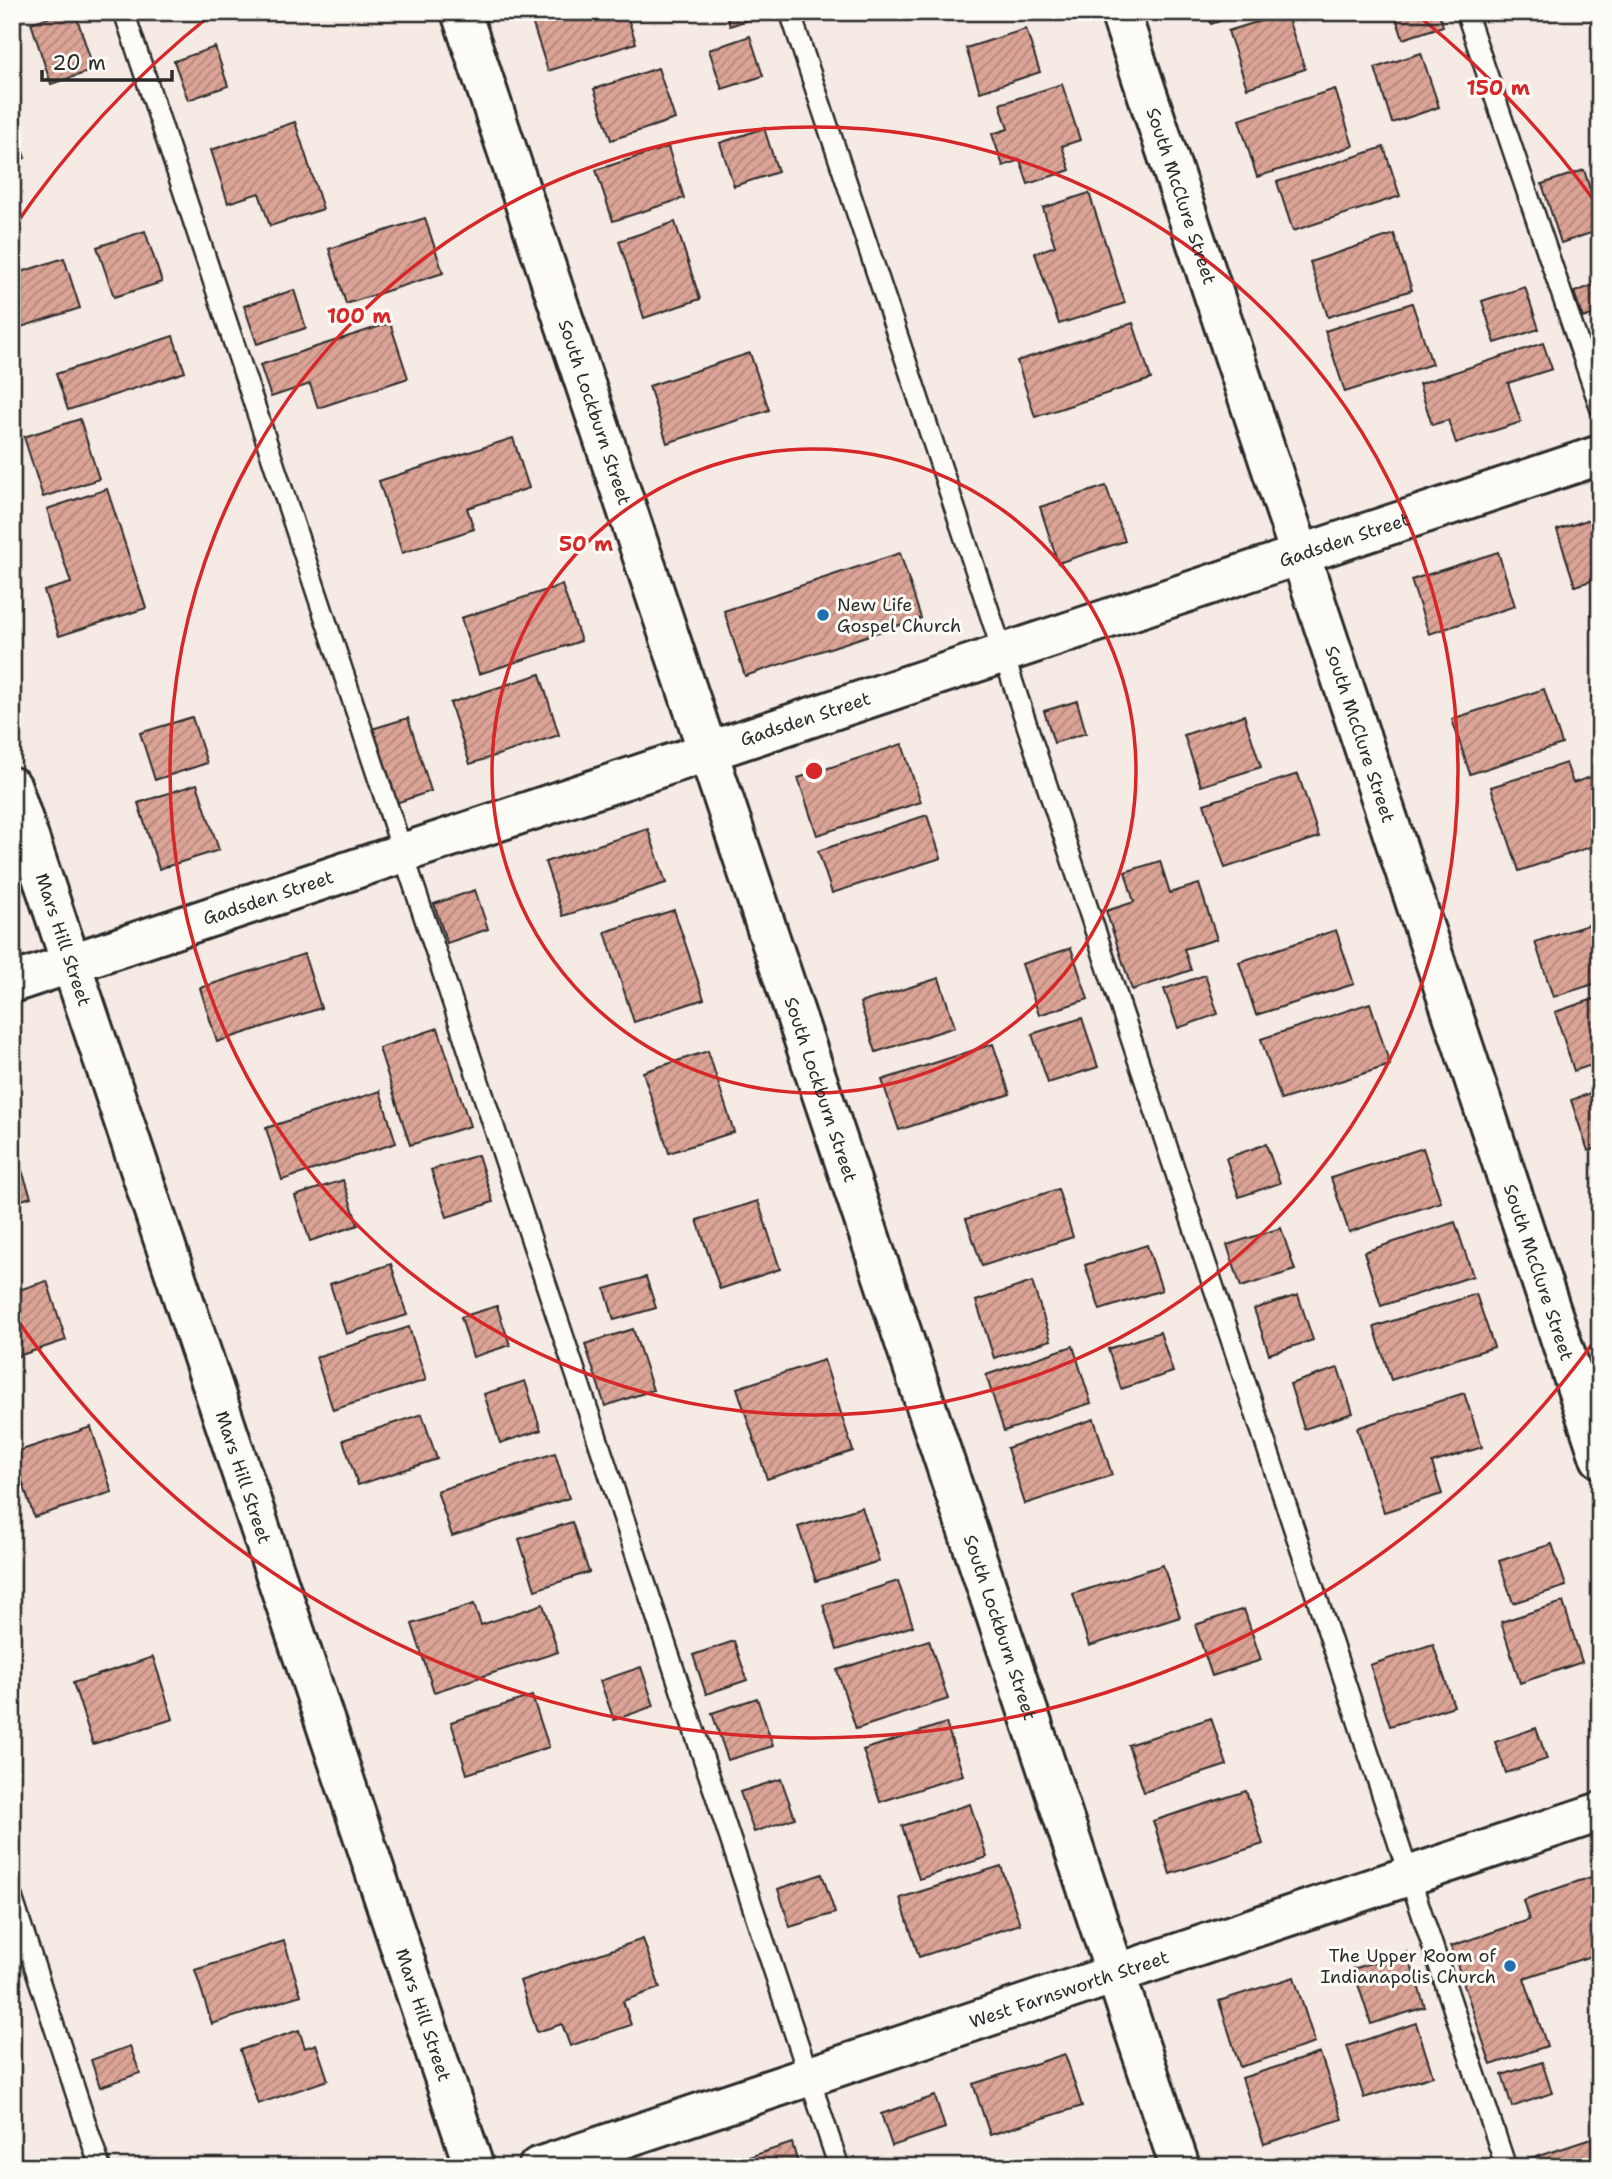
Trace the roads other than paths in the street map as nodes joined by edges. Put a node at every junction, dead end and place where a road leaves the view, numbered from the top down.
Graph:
1 (124, 12) edge
2 (461, 12) edge
3 (790, 12) edge
4 (1120, 12) edge
5 (1466, 12) edge
6 (1600, 407) edge
7 (1600, 456) edge
8 (1300, 555) junction
9 (1003, 654) junction
10 (707, 752) junction
11 (12, 787) edge
12 (402, 854) junction
13 (71, 963) junction
14 (12, 983) edge
15 (1600, 1458) edge
16 (1600, 1812) edge
17 (1409, 1876) junction
18 (12, 1897) edge
19 (1116, 1975) junction
20 (808, 2077) junction
21 (100, 2167) edge
22 (474, 2167) edge
23 (538, 2167) edge
24 (839, 2167) edge
25 (1180, 2167) edge
26 (1506, 2167) edge

1 - 12 lane
2 - 10 street, South Lockburn Street
3 - 9 lane
4 - 8 street, South McClure Street
5 - 6 lane
7 - 8 street, Gadsden Street
8 - 9 street, Gadsden Street
8 - 15 street, South McClure Street
9 - 10 street, Gadsden Street
9 - 17 lane
10 - 12 street, Gadsden Street
10 - 19 street, South Lockburn Street
11 - 13 street, Mars Hill Street
12 - 13 street, Gadsden Street
12 - 20 lane
13 - 14 street, Gadsden Street
13 - 22 street, Mars Hill Street
16 - 17 street, West Farnsworth Street
17 - 19 street, West Farnsworth Street
17 - 26 lane
18 - 21 lane
19 - 20 street, West Farnsworth Street
19 - 25 street, South Lockburn Street
20 - 23 street, West Farnsworth Street
20 - 24 lane

